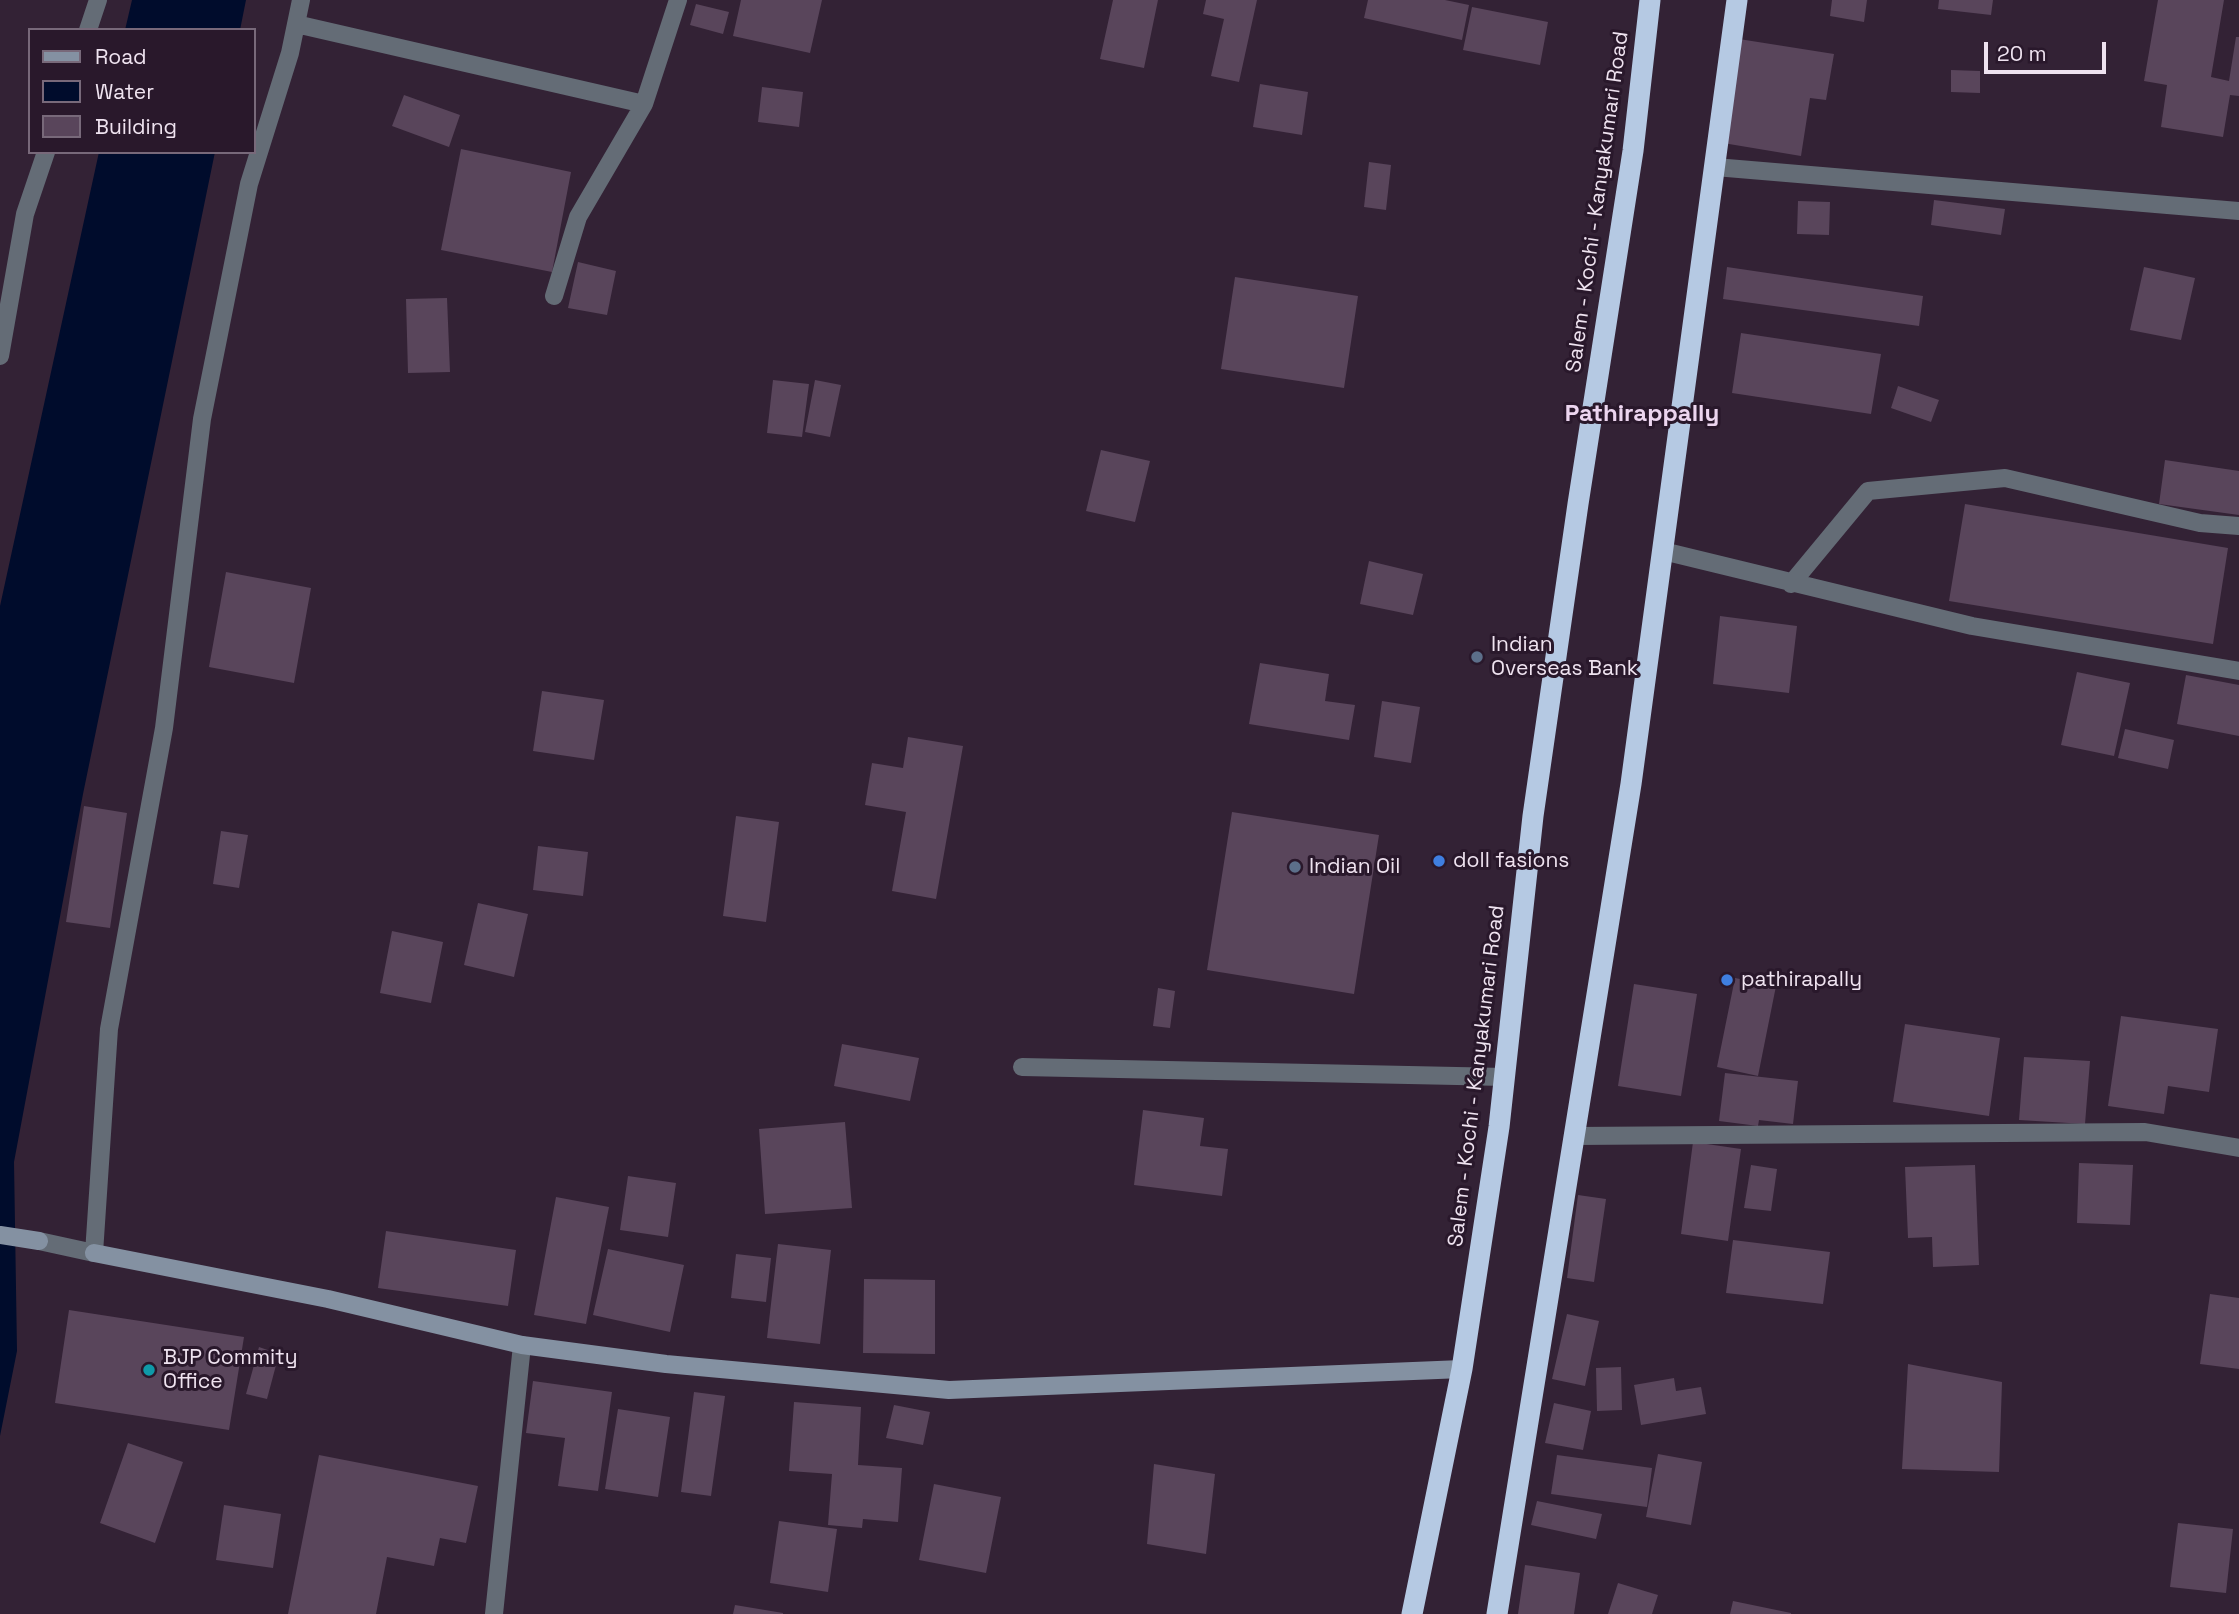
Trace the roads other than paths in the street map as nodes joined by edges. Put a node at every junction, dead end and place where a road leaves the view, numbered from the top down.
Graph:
1 (98, 0) edge
2 (301, 0) edge
3 (678, 0) edge
4 (1650, 0) edge
5 (1737, 0) edge
6 (296, 24) junction
7 (89, 28) edge
8 (644, 104) junction
9 (45, 154) edge
10 (1715, 167) junction
11 (2239, 211) edge
12 (554, 296) dead end
13 (0, 356) edge
14 (2239, 526) edge
15 (1662, 551) junction
16 (1791, 584) junction
17 (2239, 671) edge
18 (1022, 1067) dead end
19 (1504, 1077) junction
20 (1575, 1136) junction
21 (2239, 1148) edge
22 (0, 1235) edge
23 (39, 1241) joint
24 (94, 1253) junction
25 (522, 1345) junction
26 (1462, 1369) junction
27 (494, 1614) edge
28 (1412, 1614) edge
29 (1497, 1614) edge

1 - 7 street
2 - 6 street
3 - 8 street
4 - 19 highway, Salem - Kochi - Kanyakumari Road
5 - 10 highway
6 - 8 street
6 - 24 street
8 - 12 street
9 - 13 street
10 - 11 street
10 - 15 highway
14 - 16 street
15 - 16 street
15 - 20 highway
16 - 17 street
18 - 19 street
19 - 26 highway, Salem - Kochi - Kanyakumari Road
20 - 21 street
20 - 29 highway
22 - 23 main road
23 - 24 street
24 - 25 main road
25 - 26 main road
25 - 27 street
26 - 28 highway, Salem - Kochi - Kanyakumari Road

